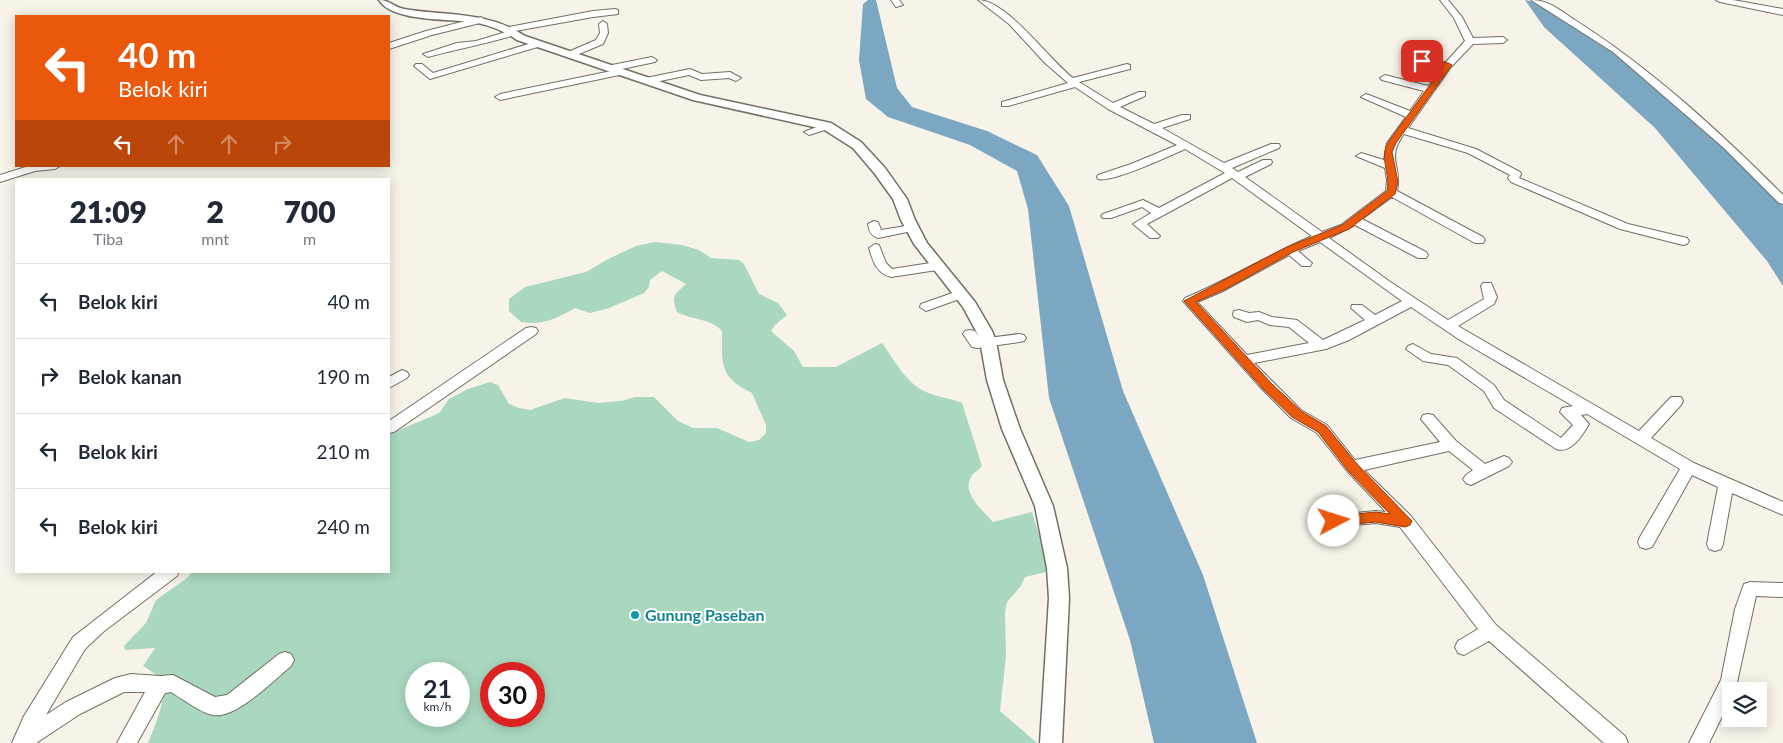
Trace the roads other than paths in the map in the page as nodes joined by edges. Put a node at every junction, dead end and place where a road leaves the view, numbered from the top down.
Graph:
1 (384, 0) edge
2 (982, 0) edge
3 (1444, 0) edge
4 (1535, 0) edge
5 (1720, 0) edge
6 (615, 12) dead end
7 (1783, 12) edge
8 (481, 20) junction
9 (603, 24) dead end
10 (511, 31) junction
11 (1503, 40) dead end
12 (1470, 41) junction
13 (538, 44) junction
14 (390, 46) edge
15 (428, 54) dead end
16 (571, 54) junction
17 (652, 60) dead end
18 (1420, 61) dead end
19 (1448, 65) junction
20 (419, 66) dead end
21 (1127, 67) dead end
22 (617, 70) junction
23 (736, 78) dead end
24 (1385, 78) dead end
25 (646, 81) junction
26 (1073, 82) junction
27 (1430, 90) junction
28 (1142, 94) dead end
29 (500, 97) dead end
30 (1366, 97) dead end
31 (1005, 104) dead end
32 (1111, 107) junction
33 (1413, 116) junction
34 (1186, 117) dead end
35 (827, 126) junction
36 (1153, 128) junction
37 (1402, 130) junction
38 (808, 132) dead end
39 (1185, 145) junction
40 (1275, 146) dead end
41 (1361, 156) dead end
42 (1267, 162) dead end
43 (1390, 166) junction
44 (44, 167) edge
45 (1232, 172) junction
46 (1102, 177) dead end
47 (0, 178) edge
48 (1391, 192) junction
49 (1783, 201) edge
50 (1159, 213) junction
51 (1107, 216) dead end
52 (1355, 220) junction
53 (874, 224) dead end
54 (912, 228) junction
55 (1154, 236) dead end
56 (1321, 237) junction
57 (1479, 240) dead end
58 (1683, 241) dead end
59 (875, 248) dead end
60 (1290, 250) junction
61 (1422, 255) dead end
62 (1306, 263) dead end
63 (937, 266) junction
64 (1487, 286) dead end
65 (961, 294) junction
66 (1410, 302) junction
67 (926, 307) dead end
68 (1357, 308) dead end
69 (1239, 314) dead end
70 (1374, 321) junction
71 (1448, 326) junction
72 (531, 331) dead end
73 (976, 335) junction
74 (1019, 338) dead end
75 (1321, 346) junction
76 (1413, 349) dead end
77 (1243, 361) junction
78 (402, 375) dead end
79 (390, 381) edge
80 (1676, 401) dead end
81 (1586, 409) junction
82 (1428, 419) dead end
83 (390, 427) edge
84 (1640, 440) junction
85 (1451, 445) junction
86 (1504, 462) dead end
87 (1352, 467) junction
88 (1689, 467) junction
89 (1726, 485) junction
90 (1783, 509) edge
91 (1334, 521) dead end
92 (1405, 521) junction
93 (1646, 542) dead end
94 (1715, 544) dead end
95 (168, 573) edge
96 (1783, 590) edge
97 (1490, 631) junction
98 (1464, 647) dead end
99 (285, 660) dead end
100 (160, 685) junction
101 (20, 742) edge
102 (127, 743) edge
103 (1051, 743) edge
104 (1618, 743) edge
105 (1699, 743) edge

1 - 8 street
2 - 26 street
3 - 12 street
4 - 49 street
5 - 7 street
6 - 10 street
8 - 10 street
8 - 14 street
9 - 16 street
10 - 13 street
10 - 15 street
11 - 12 street
12 - 19 street
13 - 16 street
13 - 20 street
16 - 22 street
17 - 22 street
18 - 19 street
19 - 27 street
21 - 26 street
22 - 25 street
22 - 29 street
23 - 25 street
24 - 27 street
25 - 35 street
26 - 31 street
26 - 32 street
27 - 33 street
28 - 32 street
30 - 33 street
32 - 36 street
33 - 37 street
34 - 36 street
35 - 38 street
35 - 54 street
36 - 39 street
37 - 43 street
37 - 58 street
39 - 45 street
39 - 46 street
40 - 45 street
41 - 43 street
42 - 45 street
43 - 48 street
44 - 47 street
45 - 50 street
45 - 56 street
48 - 52 street
48 - 57 street
50 - 51 street
50 - 55 street
52 - 56 street
52 - 61 street
53 - 54 street
54 - 63 street
56 - 60 street
56 - 66 street
59 - 63 street
60 - 62 street
60 - 77 street
63 - 65 street
64 - 71 street
65 - 67 street
65 - 73 street
66 - 70 street
66 - 71 street
68 - 70 street
69 - 75 street
70 - 75 street
71 - 81 street
72 - 83 street
73 - 74 street
73 - 103 street
75 - 77 street
76 - 81 street
77 - 87 street
78 - 79 street
80 - 84 street
81 - 84 street
82 - 85 street
84 - 88 street
85 - 86 street
85 - 87 street
87 - 92 street
88 - 89 street
88 - 93 street
89 - 90 street
89 - 94 street
91 - 92 street
92 - 97 street
95 - 101 street
96 - 105 street
97 - 98 street
97 - 104 street
99 - 100 street
100 - 101 street
100 - 102 street

